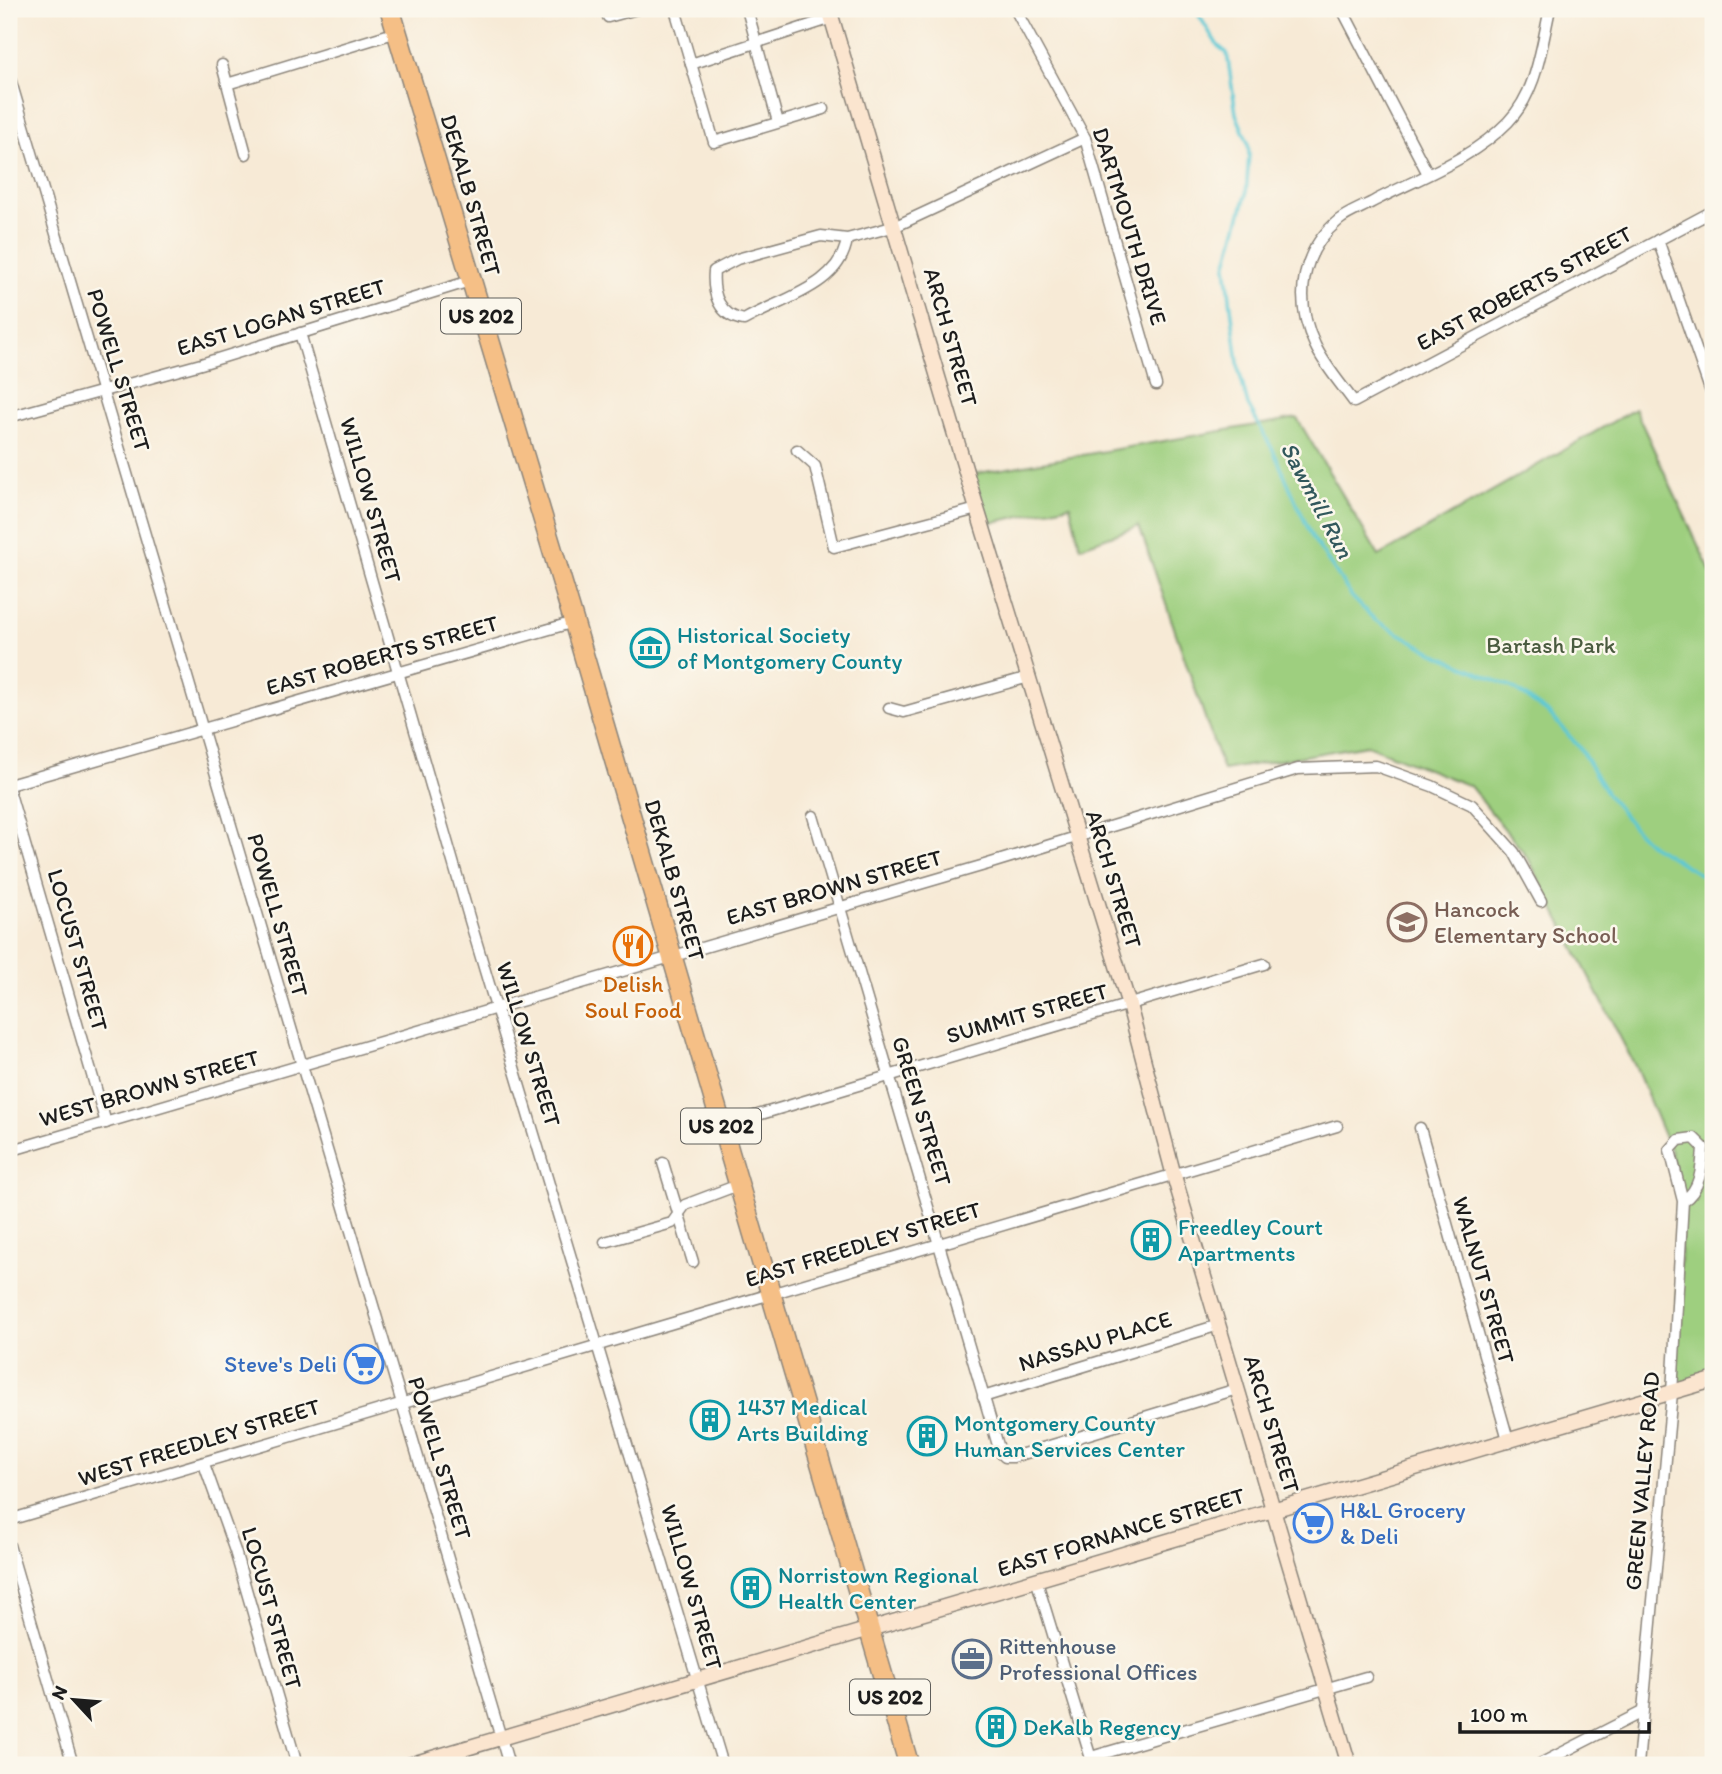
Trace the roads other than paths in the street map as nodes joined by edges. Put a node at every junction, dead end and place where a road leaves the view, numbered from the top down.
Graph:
1 (390, 9) edge
2 (638, 9) edge
3 (675, 9) edge
4 (747, 9) edge
5 (1015, 9) edge
6 (1342, 9) edge
7 (1550, 9) edge
8 (831, 13) edge
9 (608, 17) dead end
10 (397, 32) junction
11 (757, 43) junction
12 (691, 64) junction
13 (222, 65) dead end
14 (9, 75) edge
15 (227, 84) junction
16 (824, 109) dead end
17 (778, 121) junction
18 (1085, 138) junction
19 (246, 154) dead end
20 (1428, 174) junction
21 (1713, 211) edge
22 (896, 226) junction
23 (847, 239) junction
24 (1658, 240) junction
25 (470, 281) junction
26 (300, 333) junction
27 (1710, 377) edge
28 (1157, 385) dead end
29 (104, 392) junction
30 (1713, 398) edge
31 (9, 417) edge
32 (797, 450) dead end
33 (977, 509) junction
34 (574, 622) junction
35 (399, 671) junction
36 (1028, 677) junction
37 (889, 708) dead end
38 (202, 727) junction
39 (9, 788) edge
40 (813, 816) dead end
41 (1077, 837) junction
42 (1541, 901) dead end
43 (840, 905) junction
44 (673, 957) junction
45 (1264, 964) dead end
46 (1129, 1005) junction
47 (496, 1007) junction
48 (300, 1066) junction
49 (889, 1074) junction
50 (106, 1123) junction
51 (721, 1126) junction
52 (1337, 1126) dead end
53 (1420, 1128) dead end
54 (9, 1152) edge
55 (663, 1163) dead end
56 (1174, 1176) junction
57 (738, 1185) junction
58 (1683, 1201) junction
59 (679, 1217) junction
60 (606, 1242) dead end
61 (939, 1243) junction
62 (693, 1262) dead end
63 (771, 1294) junction
64 (1219, 1325) junction
65 (599, 1344) junction
66 (1713, 1380) edge
67 (1237, 1389) junction
68 (1672, 1393) junction
69 (983, 1397) junction
70 (402, 1402) junction
71 (1509, 1443) junction
72 (204, 1464) junction
73 (1274, 1509) junction
74 (9, 1520) edge
75 (9, 1545) edge
76 (1037, 1582) junction
77 (870, 1629) junction
78 (1366, 1677) dead end
79 (697, 1679) junction
80 (1326, 1687) junction
81 (1642, 1712) junction
82 (502, 1739) junction
83 (1092, 1761) edge
84 (73, 1765) edge
85 (297, 1765) edge
86 (410, 1765) edge
87 (509, 1765) edge
88 (723, 1765) edge
89 (909, 1765) edge
90 (1349, 1765) edge
91 (1538, 1765) edge
92 (1638, 1765) edge

1 - 10 highway, DEKALB STREET / US 202
2 - 9 street
3 - 12 street
4 - 11 street
5 - 18 street, DARTMOUTH DRIVE
6 - 20 street
7 - 20 street
8 - 11 street
8 - 22 street, ARCH STREET
10 - 15 street
10 - 25 highway, DEKALB STREET / US 202
11 - 12 street
11 - 17 street
12 - 17 street
13 - 15 street
14 - 29 street, POWELL STREET
15 - 19 street
16 - 17 street
18 - 22 street
18 - 28 street, DARTMOUTH DRIVE
20 - 24 street, EAST ROBERTS STREET
21 - 24 street, EAST ROBERTS STREET
22 - 23 street
22 - 33 street, ARCH STREET
23 - 23 street
24 - 27 street
25 - 26 street, EAST LOGAN STREET
25 - 34 highway, DEKALB STREET / US 202
26 - 29 street, EAST LOGAN STREET
26 - 35 street, WILLOW STREET
27 - 30 street
29 - 31 street, EAST LOGAN STREET
29 - 38 street, POWELL STREET
32 - 33 street
33 - 36 street, ARCH STREET
34 - 35 street, EAST ROBERTS STREET
34 - 44 highway, DEKALB STREET / US 202
35 - 38 street, EAST ROBERTS STREET
35 - 47 street, WILLOW STREET
36 - 37 street
36 - 41 street, ARCH STREET
38 - 39 street, EAST ROBERTS STREET
38 - 48 street, POWELL STREET
39 - 50 street, LOCUST STREET
40 - 43 street, GREEN STREET
41 - 42 street, EAST BROWN STREET
41 - 43 street, EAST BROWN STREET
41 - 46 street, ARCH STREET
43 - 44 street, EAST BROWN STREET
43 - 49 street, GREEN STREET
44 - 47 street, EAST BROWN STREET
44 - 51 highway, DEKALB STREET / US 202
45 - 46 street, SUMMIT STREET
46 - 49 street, SUMMIT STREET
46 - 56 street, ARCH STREET
47 - 48 street, EAST BROWN STREET
47 - 65 street, WILLOW STREET
48 - 50 street, WEST BROWN STREET
48 - 70 street, POWELL STREET
49 - 51 street, SUMMIT STREET
49 - 61 street, GREEN STREET
50 - 54 street, WEST BROWN STREET
51 - 57 highway, DEKALB STREET / US 202
52 - 56 street, EAST FREEDLEY STREET
53 - 71 street, WALNUT STREET
55 - 59 street
56 - 61 street, EAST FREEDLEY STREET
56 - 64 street, ARCH STREET
57 - 59 street
57 - 63 highway, DEKALB STREET / US 202
58 - 58 street, GREEN VALLEY ROAD
58 - 68 street, GREEN VALLEY ROAD
59 - 60 street
59 - 62 street
61 - 63 street, EAST FREEDLEY STREET
61 - 69 street, GREEN STREET
63 - 65 street, EAST FREEDLEY STREET
63 - 77 highway, DEKALB STREET / US 202
64 - 67 street, ARCH STREET
64 - 69 street, NASSAU PLACE
65 - 70 street, EAST FREEDLEY STREET
65 - 79 street, WILLOW STREET
66 - 68 street, EAST FORNANCE STREET
67 - 69 street, GREEN STREET
67 - 73 street, ARCH STREET
68 - 71 street, EAST FORNANCE STREET
68 - 81 street, GREEN VALLEY ROAD
70 - 72 street, WEST FREEDLEY STREET
70 - 82 street, POWELL STREET
71 - 73 street, EAST FORNANCE STREET
72 - 74 street, WEST FREEDLEY STREET
72 - 85 street, LOCUST STREET
73 - 76 street, EAST FORNANCE STREET
73 - 80 street, ARCH STREET
75 - 84 street
76 - 77 street, EAST FORNANCE STREET
76 - 83 street
77 - 79 street, EAST FORNANCE STREET
77 - 89 highway, DEKALB STREET / US 202
78 - 80 street
79 - 82 street, EAST FORNANCE STREET
79 - 88 street, WILLOW STREET
80 - 83 street
80 - 90 street, ARCH STREET
81 - 91 street
81 - 92 street, GREEN VALLEY ROAD
82 - 86 street, EAST FORNANCE STREET
82 - 87 street, POWELL STREET

